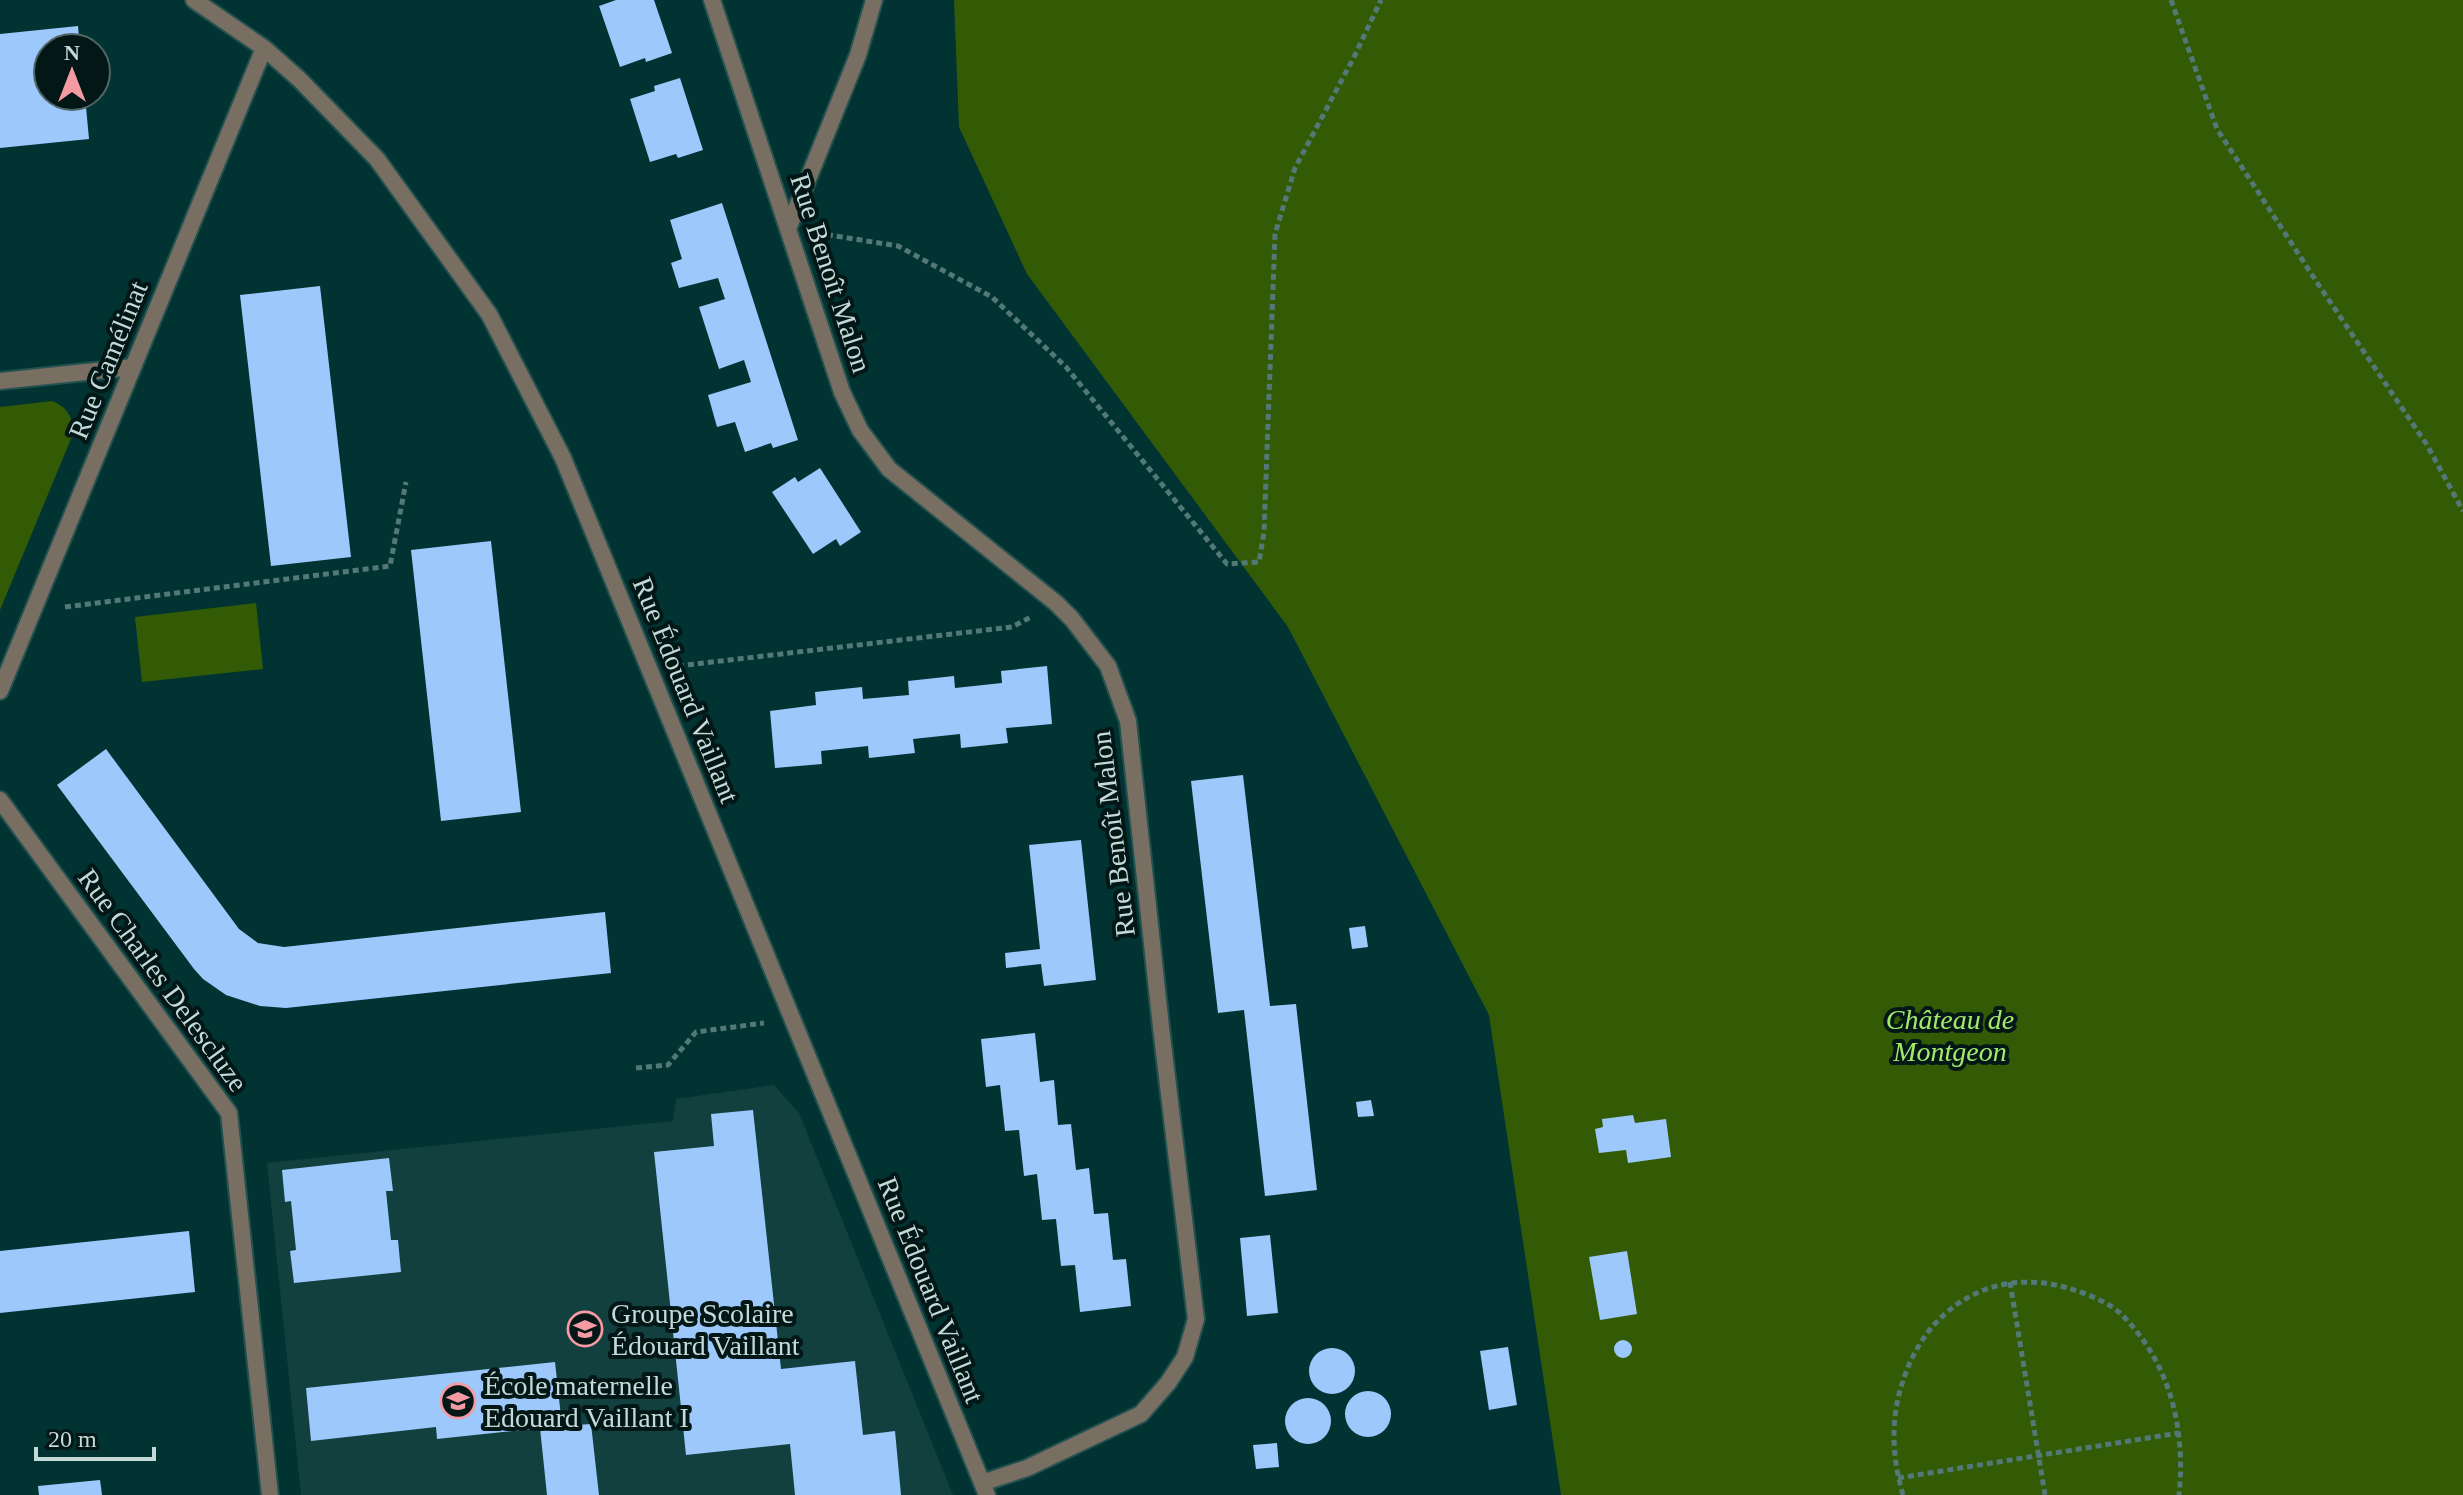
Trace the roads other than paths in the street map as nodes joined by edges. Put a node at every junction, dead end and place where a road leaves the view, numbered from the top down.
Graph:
1 (194, 0) edge
2 (712, 0) edge
3 (874, 0) edge
4 (264, 48) junction
5 (788, 229) junction
6 (133, 367) junction
7 (0, 381) edge
8 (0, 691) edge
9 (0, 800) edge
10 (984, 1489) edge
11 (270, 1495) edge

1 - 4 street, Rue Édouard Vaillant
2 - 5 street, Rue Benoît Malon
3 - 5 street
4 - 6 street, Rue Camélinat
4 - 10 street, Rue Édouard Vaillant
5 - 10 street, Rue Benoît Malon
6 - 7 street
6 - 8 street, Rue Camélinat
9 - 11 street, Rue Charles Delescluze

